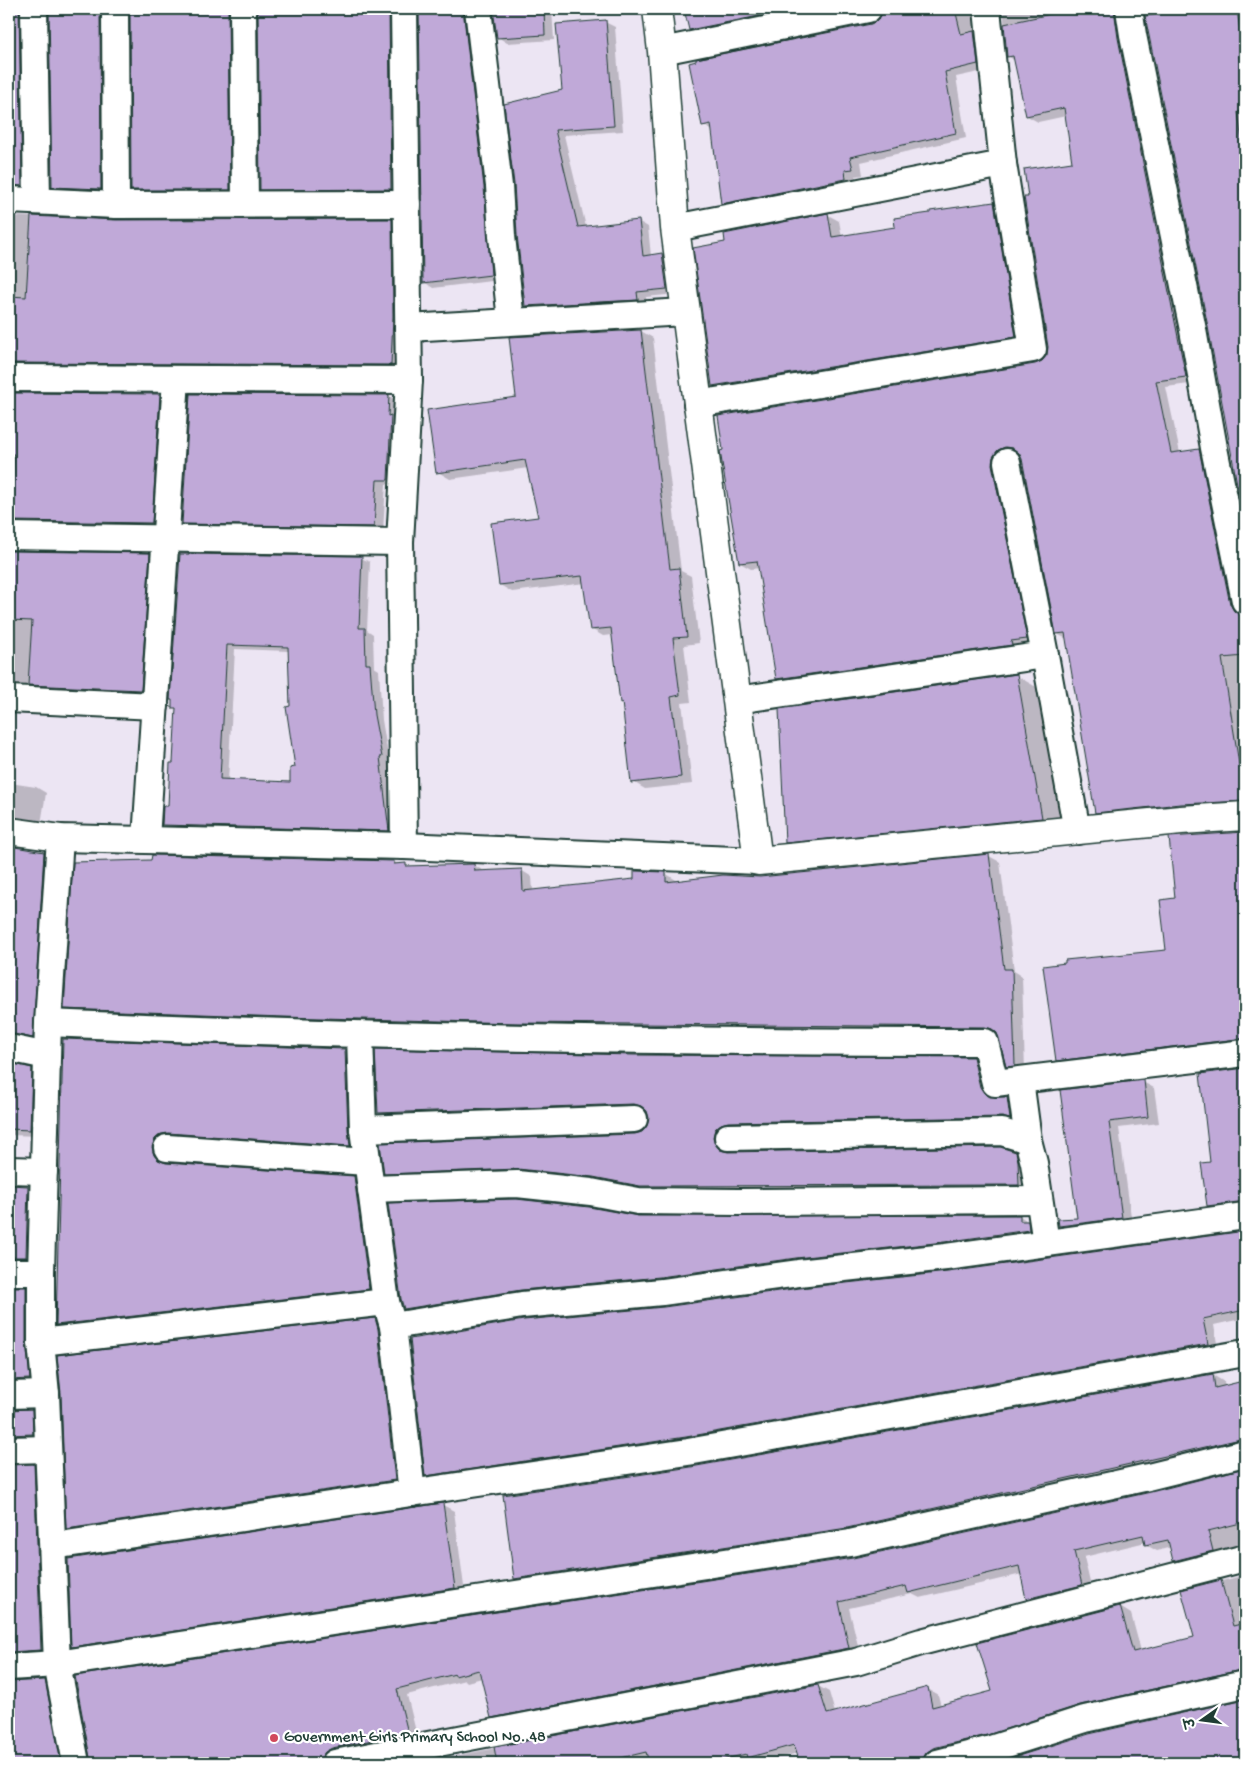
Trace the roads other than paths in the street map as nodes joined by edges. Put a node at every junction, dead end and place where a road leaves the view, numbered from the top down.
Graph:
1 (34, 9) edge
2 (115, 9) edge
3 (243, 9) edge
4 (404, 9) edge
5 (478, 9) edge
6 (657, 9) edge
7 (868, 9) edge
8 (987, 9) edge
9 (1129, 9) edge
10 (662, 51) junction
11 (1003, 164) junction
12 (9, 200) edge
13 (37, 201) junction
14 (245, 204) junction
15 (407, 204) junction
16 (116, 205) junction
17 (675, 228) junction
18 (685, 312) junction
19 (511, 321) junction
20 (408, 328) junction
21 (9, 378) edge
22 (176, 379) junction
23 (409, 380) junction
24 (698, 404) junction
25 (1008, 462) dead end
26 (9, 536) edge
27 (167, 538) junction
28 (400, 542) junction
29 (1245, 601) edge
30 (1045, 655) junction
31 (9, 699) edge
32 (737, 700) junction
33 (155, 706) junction
34 (1245, 816) edge
35 (9, 831) edge
36 (1078, 831) junction
37 (60, 838) junction
38 (146, 839) junction
39 (404, 846) junction
40 (758, 861) junction
41 (48, 1023) junction
42 (360, 1035) junction
43 (9, 1048) edge
44 (1245, 1053) edge
45 (47, 1056) junction
46 (1020, 1080) junction
47 (634, 1120) dead end
48 (363, 1129) junction
49 (728, 1137) dead end
50 (1028, 1140) junction
51 (167, 1148) dead end
52 (367, 1162) junction
53 (9, 1170) edge
54 (44, 1171) junction
55 (371, 1189) junction
56 (1039, 1200) junction
57 (1245, 1216) edge
58 (1046, 1243) junction
59 (9, 1272) edge
60 (41, 1272) junction
61 (390, 1314) junction
62 (41, 1342) junction
63 (1245, 1353) edge
64 (9, 1394) edge
65 (46, 1394) junction
66 (48, 1449) junction
67 (9, 1450) edge
68 (1245, 1453) edge
69 (412, 1493) junction
70 (53, 1546) junction
71 (1245, 1558) edge
72 (56, 1664) junction
73 (9, 1667) edge
74 (1245, 1684) edge
75 (76, 1763) edge
76 (335, 1763) edge
77 (938, 1763) edge

1 - 13 street
2 - 16 street
3 - 14 street
4 - 15 street
5 - 19 street
6 - 10 street
7 - 10 street
8 - 11 street
9 - 29 street
10 - 17 street
11 - 17 street
11 - 24 street
12 - 13 street
13 - 16 street
14 - 15 street
14 - 16 street
15 - 20 street
17 - 18 street
18 - 19 street
18 - 24 street
19 - 20 street
20 - 23 street
21 - 22 street
22 - 23 street
22 - 27 street
23 - 28 street
24 - 32 street
25 - 30 street
26 - 27 street
27 - 28 street
27 - 33 street
28 - 39 street
30 - 32 street
30 - 36 street
31 - 33 street
32 - 40 street
33 - 38 street
34 - 36 street
35 - 37 street
36 - 40 street
37 - 38 street
37 - 41 street
38 - 39 street
39 - 40 street
41 - 42 street
41 - 45 street
42 - 46 street
42 - 48 street
43 - 45 street
44 - 46 street
45 - 54 street
46 - 50 street
47 - 48 street
48 - 52 street
49 - 50 street
50 - 56 street
51 - 52 street
52 - 55 street
53 - 54 street
54 - 60 street
55 - 56 street
55 - 61 street
56 - 58 street
57 - 58 street
58 - 61 street
59 - 60 street
60 - 62 street
61 - 62 street
61 - 69 street
62 - 65 street
63 - 69 street
64 - 65 street
65 - 66 street
66 - 67 street
66 - 70 street
68 - 72 street
69 - 70 street
70 - 72 street
71 - 76 street
72 - 73 street
72 - 75 street
74 - 77 street

